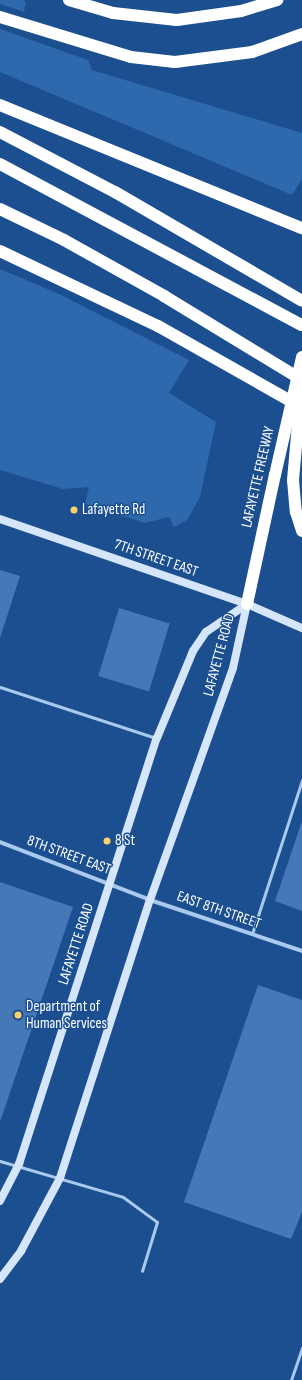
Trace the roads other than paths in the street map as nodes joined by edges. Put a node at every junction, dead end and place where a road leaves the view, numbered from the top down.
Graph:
1 (68, 0) edge
2 (277, 0) edge
3 (0, 17) edge
4 (302, 34) edge
5 (0, 105) edge
6 (0, 132) edge
7 (0, 164) edge
8 (0, 209) edge
9 (302, 228) edge
10 (0, 251) edge
11 (302, 301) edge
12 (302, 325) edge
13 (302, 357) edge
14 (302, 380) edge
15 (302, 408) edge
16 (0, 519) edge
17 (302, 532) edge
18 (247, 604) junction
19 (302, 628) edge
20 (0, 687) edge
21 (157, 738) junction
22 (302, 780) edge
23 (0, 842) edge
24 (111, 883) junction
25 (130, 891) joint
26 (150, 900) junction
27 (252, 934) junction
28 (302, 951) edge
29 (0, 1161) edge
30 (19, 1164) junction
31 (60, 1178) junction
32 (0, 1201) edge
33 (142, 1272) dead end
34 (0, 1279) edge
35 (302, 1348) edge
36 (291, 1380) edge

1 - 2 highway
3 - 4 highway
5 - 9 highway
6 - 11 highway
7 - 12 highway
8 - 14 highway
10 - 15 highway
13 - 18 highway, LAFAYETTE FREEWAY, bridge
14 - 17 highway, bridge
16 - 18 main road, 7TH STREET EAST
18 - 19 main road, 7TH STREET EAST
18 - 21 main road, LAFAYETTE ROAD
18 - 26 main road, LAFAYETTE ROAD
20 - 21 lane
21 - 24 main road, LAFAYETTE ROAD
22 - 27 lane
23 - 24 street, 8TH STREET EAST
24 - 25 street, 8TH STREET EAST
24 - 30 main road, LAFAYETTE ROAD
25 - 26 street, EAST 8TH STREET
26 - 27 street, EAST 8TH STREET
26 - 31 main road, LAFAYETTE ROAD
27 - 28 street, EAST 8TH STREET
29 - 30 lane
30 - 31 lane
30 - 32 main road, LAFAYETTE ROAD
31 - 33 lane
31 - 34 main road, LAFAYETTE ROAD
35 - 36 lane

